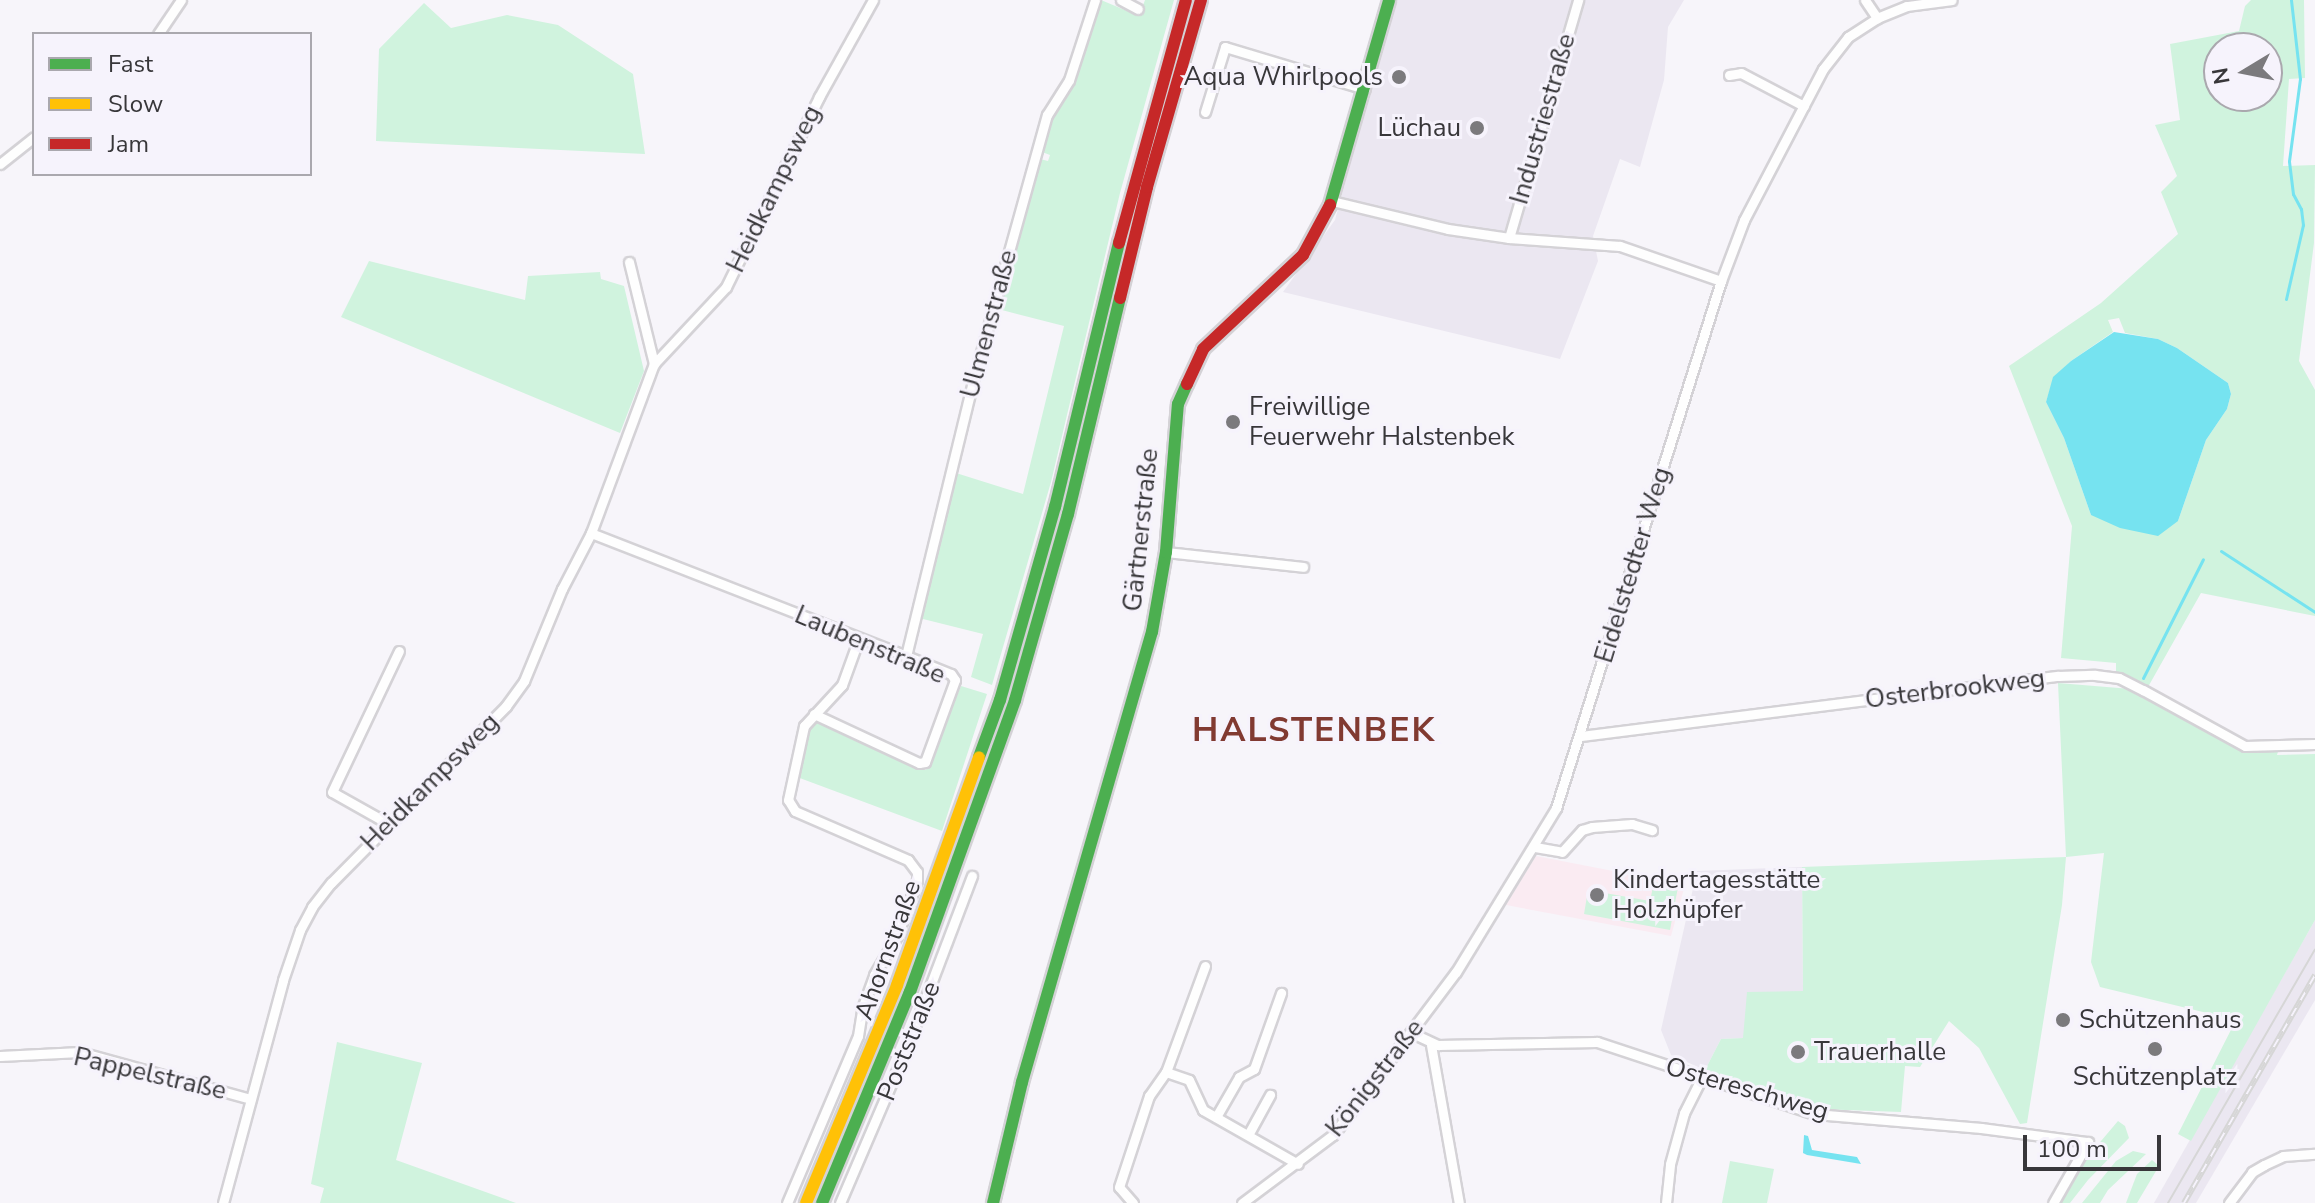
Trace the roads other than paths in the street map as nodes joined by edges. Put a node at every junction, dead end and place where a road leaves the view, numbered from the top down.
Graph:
1 (181, 0) edge
2 (873, 0) edge
3 (1095, 0) edge
4 (1121, 0) edge
5 (1186, 0) edge
6 (1201, 0) edge
7 (1389, 0) edge
8 (1578, 0) edge
9 (1865, 0) edge
10 (1952, 0) edge
11 (1138, 9) dead end
12 (1877, 18) junction
13 (159, 32) edge
14 (1729, 75) dead end
15 (1365, 89) junction
16 (1804, 106) junction
17 (1205, 112) dead end
18 (32, 139) edge
19 (0, 164) edge
20 (1332, 201) junction
21 (1509, 238) junction
22 (629, 262) dead end
23 (1721, 281) junction
24 (654, 364) junction
25 (591, 533) junction
26 (1166, 552) junction
27 (1303, 567) dead end
28 (859, 638) junction
29 (399, 651) dead end
30 (906, 656) junction
31 (814, 714) junction
32 (1581, 736) junction
33 (2315, 744) edge
34 (389, 824) junction
35 (1652, 830) dead end
36 (1535, 847) junction
37 (972, 876) dead end
38 (1205, 966) dead end
39 (1281, 993) dead end
40 (1430, 1008) joint
41 (1412, 1033) junction
42 (1431, 1045) junction
43 (0, 1056) edge
44 (1166, 1072) junction
45 (1702, 1077) junction
46 (1270, 1095) dead end
47 (251, 1099) junction
48 (1216, 1117) junction
49 (1248, 1135) junction
50 (2315, 1154) edge
51 (1298, 1164) junction
52 (223, 1203) edge
53 (787, 1203) edge
54 (806, 1203) edge
55 (822, 1203) edge
56 (840, 1203) edge
57 (993, 1203) edge
58 (1133, 1203) edge
59 (1242, 1203) edge
60 (1459, 1203) edge
61 (1666, 1203) edge
62 (2053, 1203) edge
63 (2229, 1203) edge

1 - 13 street
2 - 24 street, Heidkampsweg
3 - 30 street, Ulmenstraße
4 - 11 street
5 - 54 main road
6 - 55 main road
7 - 15 main road, Gärtnerstraße
8 - 21 street, Industriestraße
9 - 12 street
10 - 12 street, Eidelstedter Weg
12 - 16 street, Eidelstedter Weg
14 - 16 street
15 - 17 street
15 - 20 main road, Gärtnerstraße
16 - 23 street, Eidelstedter Weg
18 - 19 street
20 - 21 street
20 - 26 main road, Gärtnerstraße
21 - 23 street
22 - 24 street
23 - 32 street, Eidelstedter Weg
24 - 25 street, Heidkampsweg
25 - 28 street, Laubenstraße
25 - 34 street, Heidkampsweg
26 - 27 street
26 - 57 main road, Gärtnerstraße
28 - 30 street, Laubenstraße
28 - 31 street, Ahornstraße
29 - 34 street
30 - 31 street, Laubenstraße
31 - 53 street, Ahornstraße
32 - 33 street, Osterbrookweg
32 - 36 street, Eidelstedter Weg
34 - 47 street, Heidkampsweg
35 - 36 street
36 - 40 street, Eidelstedter Weg
37 - 56 street, Poststraße
38 - 44 street
39 - 48 street
40 - 41 street, Königstraße
41 - 42 street
41 - 51 street, Königstraße
42 - 45 street, Ostereschweg
42 - 60 street
43 - 47 street, Pappelstraße
44 - 48 street
44 - 58 street
45 - 61 street
45 - 62 street, Ostereschweg
46 - 49 street
47 - 52 street, Heidkampsweg
48 - 49 street
49 - 51 street
50 - 63 street
51 - 59 street, Königstraße

